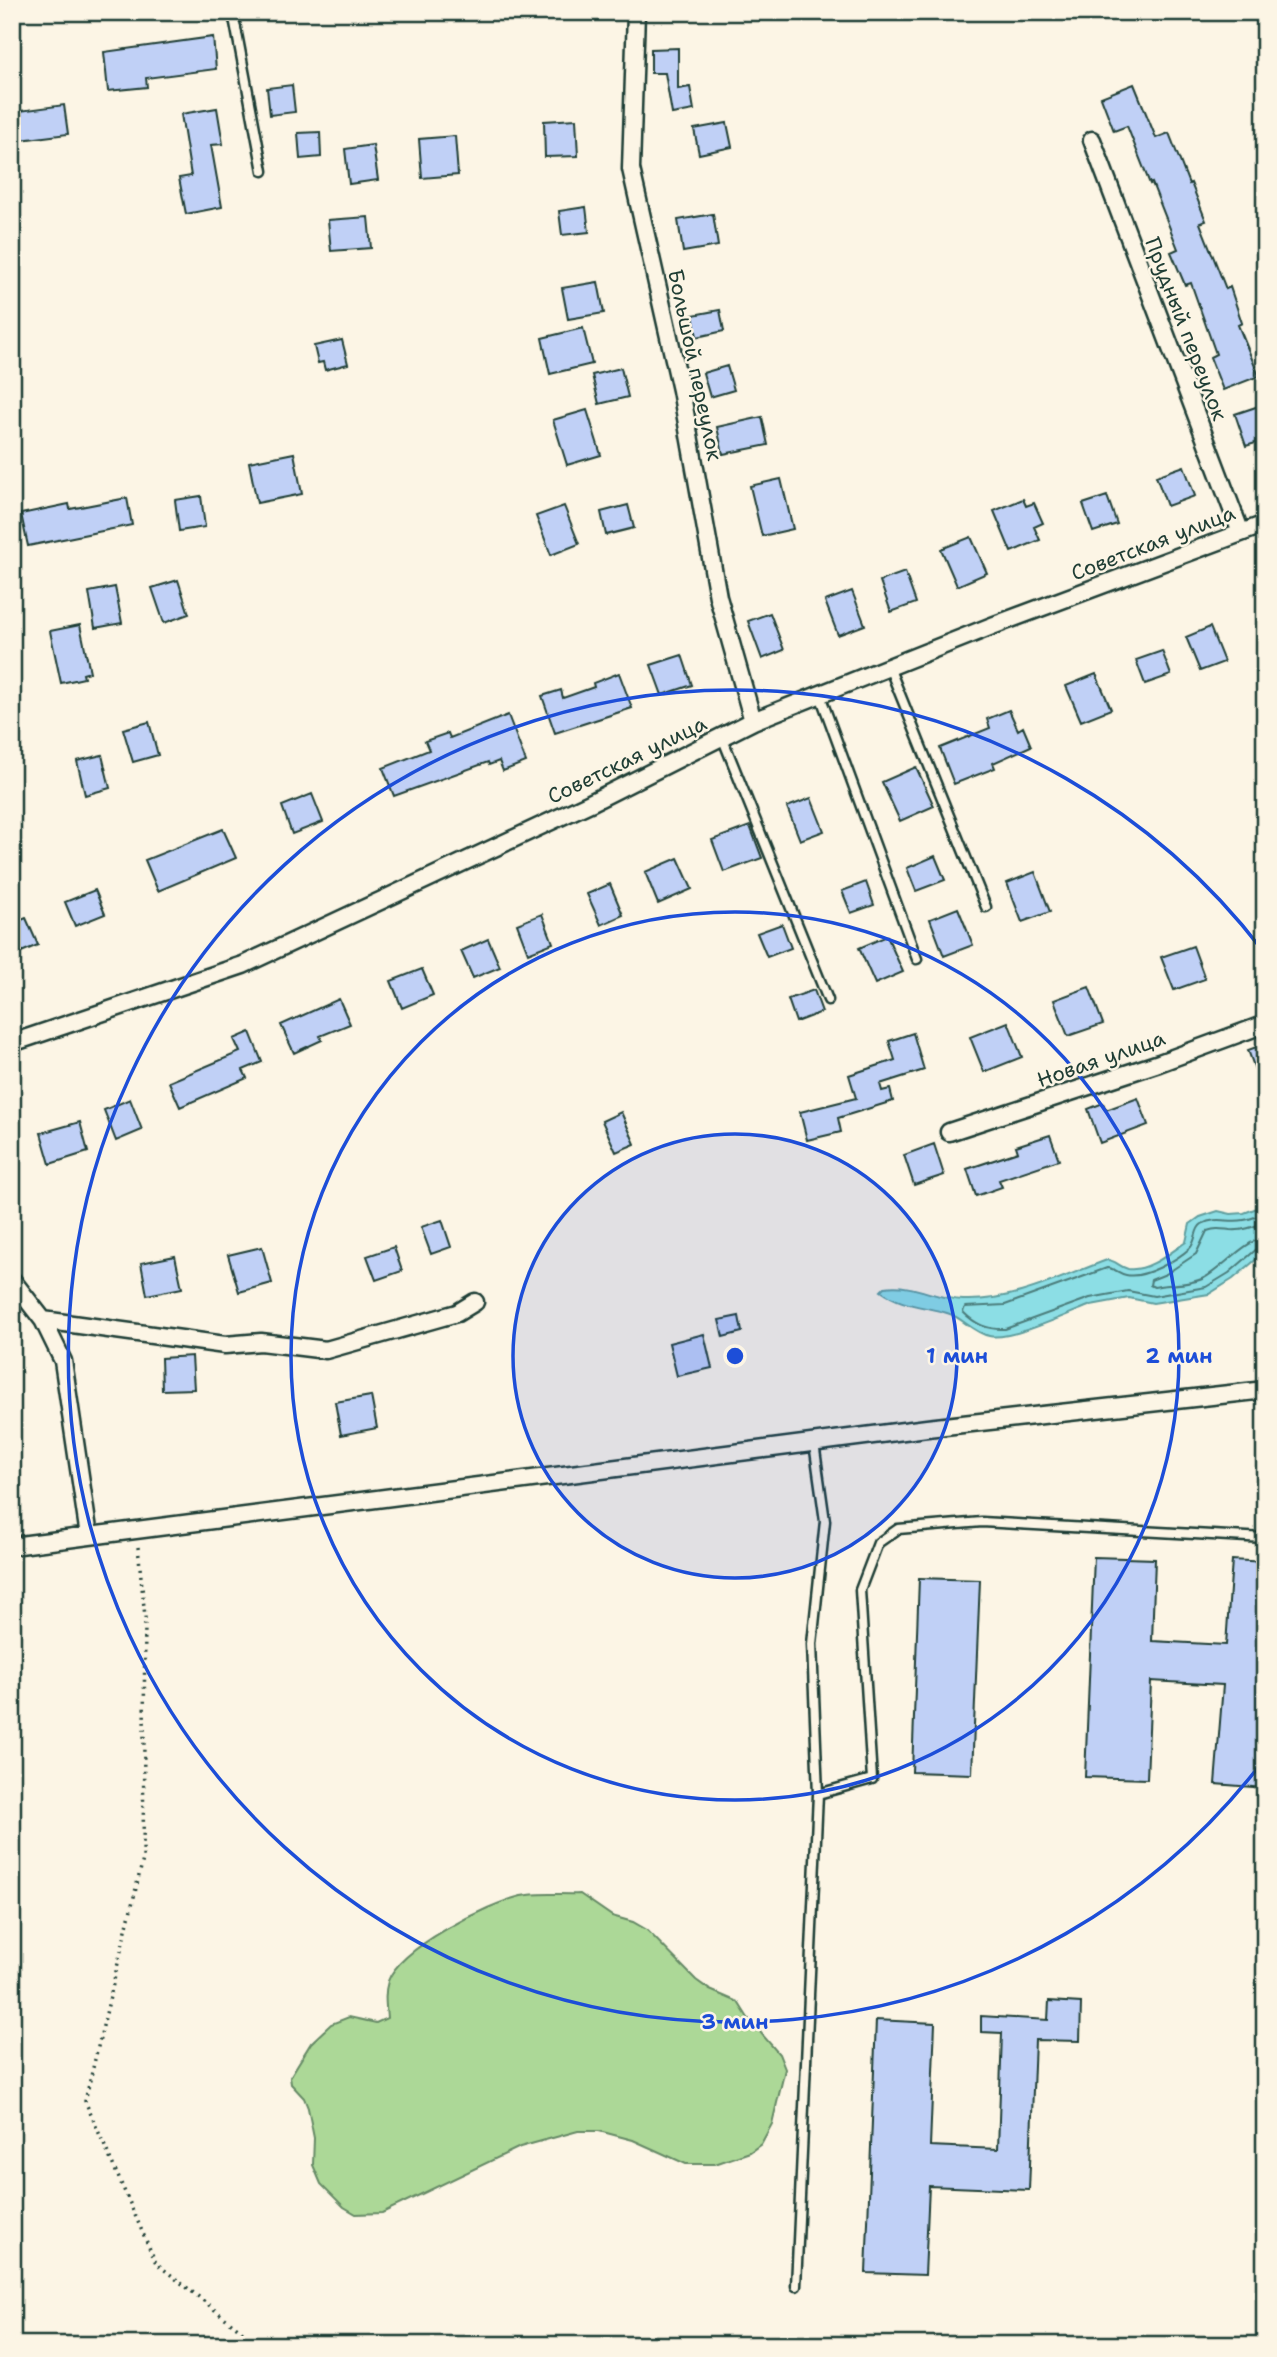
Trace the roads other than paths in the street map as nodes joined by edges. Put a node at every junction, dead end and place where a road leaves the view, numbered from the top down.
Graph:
1 (231, 12) edge
2 (636, 12) edge
3 (1092, 139) dead end
4 (263, 171) dead end
5 (1265, 524) edge
6 (1241, 533) junction
7 (889, 667) junction
8 (820, 695) junction
9 (753, 721) junction
10 (722, 737) junction
11 (986, 907) dead end
12 (917, 959) dead end
13 (828, 1000) dead end
14 (1265, 1024) edge
15 (12, 1043) edge
16 (949, 1132) dead end
17 (12, 1280) edge
18 (475, 1302) dead end
19 (43, 1320) junction
20 (1265, 1390) edge
21 (814, 1443) junction
22 (89, 1536) junction
23 (1265, 1538) edge
24 (12, 1546) edge
25 (818, 1794) junction
26 (796, 2286) dead end

1 - 4 lane
2 - 9 street, Большой переулок
3 - 6 street, Прудный переулок
5 - 6 street, Советская улица
6 - 7 street, Советская улица
7 - 8 street, Советская улица
7 - 11 lane
8 - 9 street, Советская улица
8 - 12 lane
9 - 10 street, Советская улица
10 - 13 lane
10 - 15 street, Советская улица
14 - 16 street, Новая улица
17 - 19 street
18 - 19 street
19 - 22 street
20 - 21 street
21 - 22 street
21 - 25 lane
22 - 24 street
23 - 25 lane
25 - 26 lane

